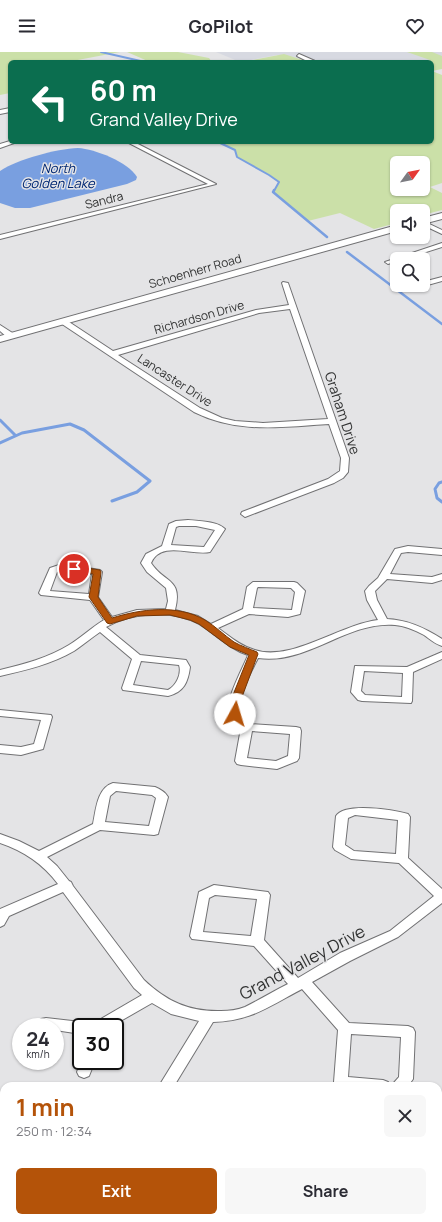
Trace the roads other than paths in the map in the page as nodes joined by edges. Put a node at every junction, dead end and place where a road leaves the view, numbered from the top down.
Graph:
1 (306, 52) edge
2 (309, 60) edge
3 (134, 144) edge
4 (442, 216) edge
5 (430, 220) edge
6 (430, 222) edge
7 (430, 224) edge
8 (442, 226) edge
9 (390, 230) edge
10 (442, 232) edge
11 (0, 236) edge
12 (442, 245) edge
13 (388, 262) dead end
14 (442, 279) edge
15 (430, 282) edge
16 (285, 283) dead end
17 (292, 307) junction
18 (63, 322) junction
19 (0, 327) edge
20 (11, 336) junction
21 (0, 339) edge
22 (112, 354) junction
23 (333, 421) junction
24 (245, 514) dead end
25 (166, 548) junction
26 (442, 552) edge
27 (384, 576) junction
28 (442, 578) edge
29 (93, 597) junction
30 (248, 611) junction
31 (170, 612) junction
32 (110, 621) junction
33 (384, 622) junction
34 (100, 627) junction
35 (210, 628) junction
36 (442, 643) edge
37 (254, 654) junction
38 (442, 655) edge
39 (137, 658) junction
40 (408, 670) junction
41 (0, 673) edge
42 (0, 713) edge
43 (247, 727) junction
44 (0, 749) edge
45 (98, 826) junction
46 (0, 838) edge
47 (39, 856) junction
48 (402, 859) junction
49 (67, 885) junction
50 (442, 896) edge
51 (1, 915) edge
52 (257, 941) junction
53 (300, 983) junction
54 (152, 996) junction
55 (209, 1017) junction
56 (114, 1018) edge
57 (345, 1028) junction
58 (168, 1082) edge
59 (341, 1082) edge
60 (403, 1082) edge

1 - 2 street
3 - 11 street, Sandra
4 - 5 street
6 - 8 street
7 - 10 street
9 - 18 street, Schoenherr Road
12 - 13 street
14 - 15 street
16 - 17 street, Graham Drive
17 - 22 street, Richardson Drive
17 - 23 street, Graham Drive
18 - 20 street, Schoenherr Road
18 - 22 street, Lancaster Drive
19 - 20 street
20 - 21 street, Schoenherr Road
22 - 23 street, Lancaster Drive
23 - 24 street, Graham Drive
25 - 25 street
25 - 31 street
26 - 27 street
27 - 28 street
27 - 33 street
29 - 29 street
29 - 32 street
30 - 30 street
30 - 35 street
31 - 32 street
31 - 35 street
32 - 34 street
33 - 36 street
33 - 37 street
34 - 39 street
34 - 41 street
35 - 37 street
37 - 43 street
38 - 40 street
39 - 39 street
40 - 40 street
42 - 44 street
43 - 43 street
45 - 45 street
45 - 47 street
46 - 47 street, Grand Valley Drive
47 - 49 street, Grand Valley Drive
48 - 48 street
48 - 50 street
49 - 51 street
49 - 54 street, Grand Valley Drive
50 - 53 street, Grand Valley Drive
52 - 52 street
52 - 53 street
53 - 55 street, Grand Valley Drive
53 - 57 street
54 - 55 street, Grand Valley Drive
54 - 56 street
55 - 58 street
57 - 59 street
57 - 60 street

